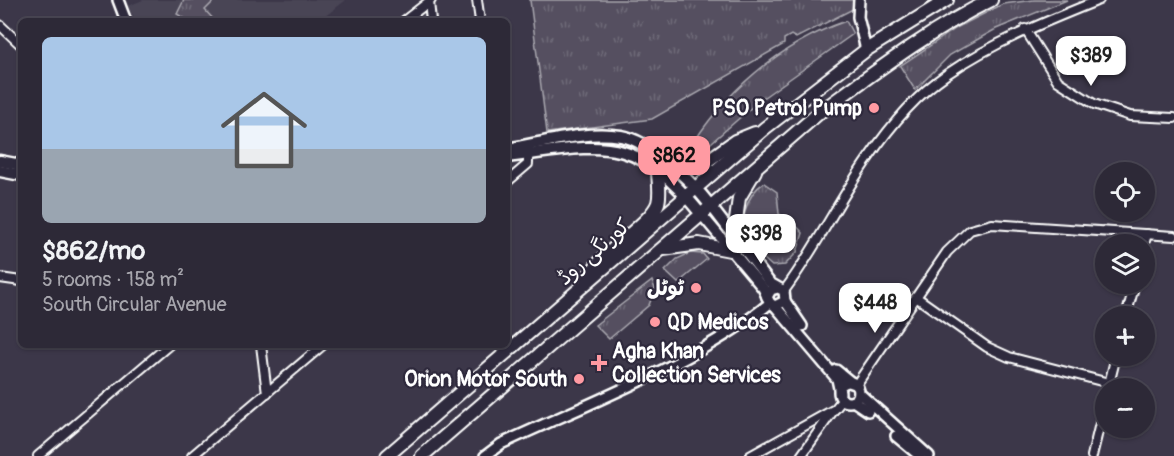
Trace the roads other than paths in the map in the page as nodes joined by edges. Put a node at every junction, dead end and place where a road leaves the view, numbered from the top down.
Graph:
1 (118, 0) edge
2 (477, 0) edge
3 (947, 0) edge
4 (991, 0) edge
5 (1099, 0) edge
6 (430, 1) edge
7 (860, 1) edge
8 (125, 18) edge
9 (408, 18) edge
10 (431, 18) edge
11 (480, 18) edge
12 (0, 25) edge
13 (1025, 29) junction
14 (18, 42) edge
15 (866, 51) junction
16 (1174, 118) edge
17 (765, 128) junction
18 (510, 148) edge
19 (528, 155) junction
20 (510, 157) edge
21 (0, 161) edge
22 (18, 164) edge
23 (664, 167) junction
24 (755, 170) junction
25 (0, 171) edge
26 (18, 174) edge
27 (510, 179) edge
28 (697, 188) junction
29 (687, 197) junction
30 (706, 210) junction
31 (1147, 234) edge
32 (734, 235) junction
33 (1155, 235) edge
34 (1174, 236) edge
35 (662, 249) junction
36 (730, 250) junction
37 (0, 278) edge
38 (18, 281) edge
39 (583, 287) junction
40 (782, 293) junction
41 (916, 297) junction
42 (771, 302) junction
43 (166, 348) edge
44 (261, 348) edge
45 (310, 348) edge
46 (319, 348) edge
47 (311, 355) junction
48 (1095, 382) edge
49 (850, 392) junction
50 (267, 393) junction
51 (835, 409) junction
52 (1096, 438) edge
53 (38, 456) edge
54 (192, 456) edge
55 (387, 456) edge
56 (422, 456) edge
57 (485, 456) edge
58 (750, 456) edge
59 (801, 456) edge
60 (920, 456) edge
61 (930, 456) edge
62 (1092, 456) edge

1 - 8 street
2 - 11 street
3 - 15 main road, کورنگی روڈ
4 - 24 main road
5 - 13 street
6 - 9 street
6 - 10 street
7 - 15 street
12 - 14 street
13 - 16 street
13 - 40 street
15 - 17 main road, کورنگی روڈ
17 - 23 main road
17 - 28 main road, کورنگی روڈ
18 - 23 main road
19 - 20 main road
19 - 23 main road
19 - 27 street
21 - 22 main road
23 - 28 main road
23 - 29 main road
23 - 39 main road
24 - 30 main road, کورنگی روڈ
24 - 32 main road
25 - 26 main road
28 - 29 main road, کورنگی روڈ
28 - 30 main road
29 - 30 main road
29 - 39 main road, کورنگی روڈ
30 - 32 street
30 - 35 main road, کورنگی روڈ
30 - 36 street
31 - 41 street
32 - 40 street
33 - 34 street
35 - 36 main road
35 - 56 main road, کورنگی روڈ
36 - 42 street
37 - 38 street
39 - 55 main road, کورنگی روڈ
40 - 42 street
40 - 42 street
40 - 49 street
41 - 48 street
41 - 49 street
42 - 49 street
42 - 57 street
43 - 53 street
44 - 50 street
45 - 47 street
46 - 47 street
47 - 50 street
49 - 51 street
49 - 60 street
49 - 61 street
50 - 54 street
51 - 58 street
51 - 59 street
52 - 62 street

